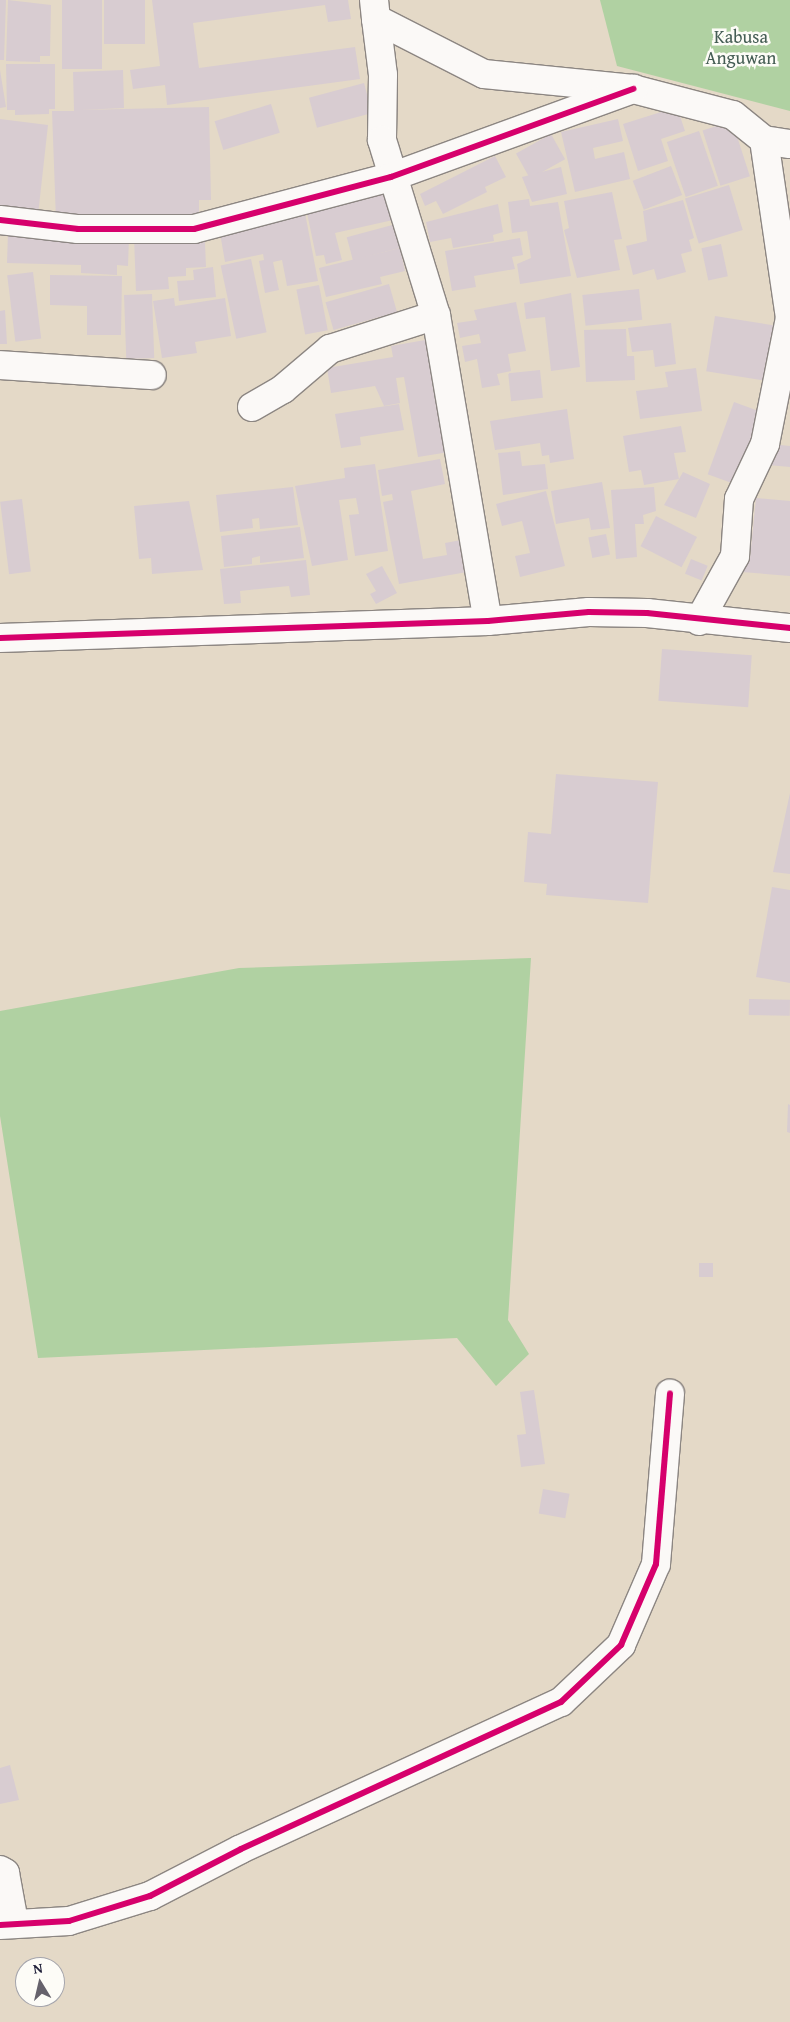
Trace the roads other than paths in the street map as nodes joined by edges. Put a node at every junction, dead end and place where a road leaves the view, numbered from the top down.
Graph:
1 (375, 10) edge
2 (633, 89) junction
3 (777, 142) edge
4 (390, 177) junction
5 (0, 220) edge
6 (436, 316) junction
7 (0, 365) edge
8 (152, 374) dead end
9 (252, 407) dead end
10 (488, 621) junction
11 (699, 621) junction
12 (790, 628) edge
13 (0, 638) edge
14 (670, 1394) dead end
15 (0, 1870) edge
16 (7, 1923) edge

1 - 2 street
1 - 4 street
2 - 3 street
2 - 4 street
3 - 11 street
4 - 5 street
4 - 6 street
6 - 9 street
6 - 10 street
7 - 8 street
10 - 11 street
10 - 13 street
11 - 12 street
14 - 16 street
15 - 16 street

